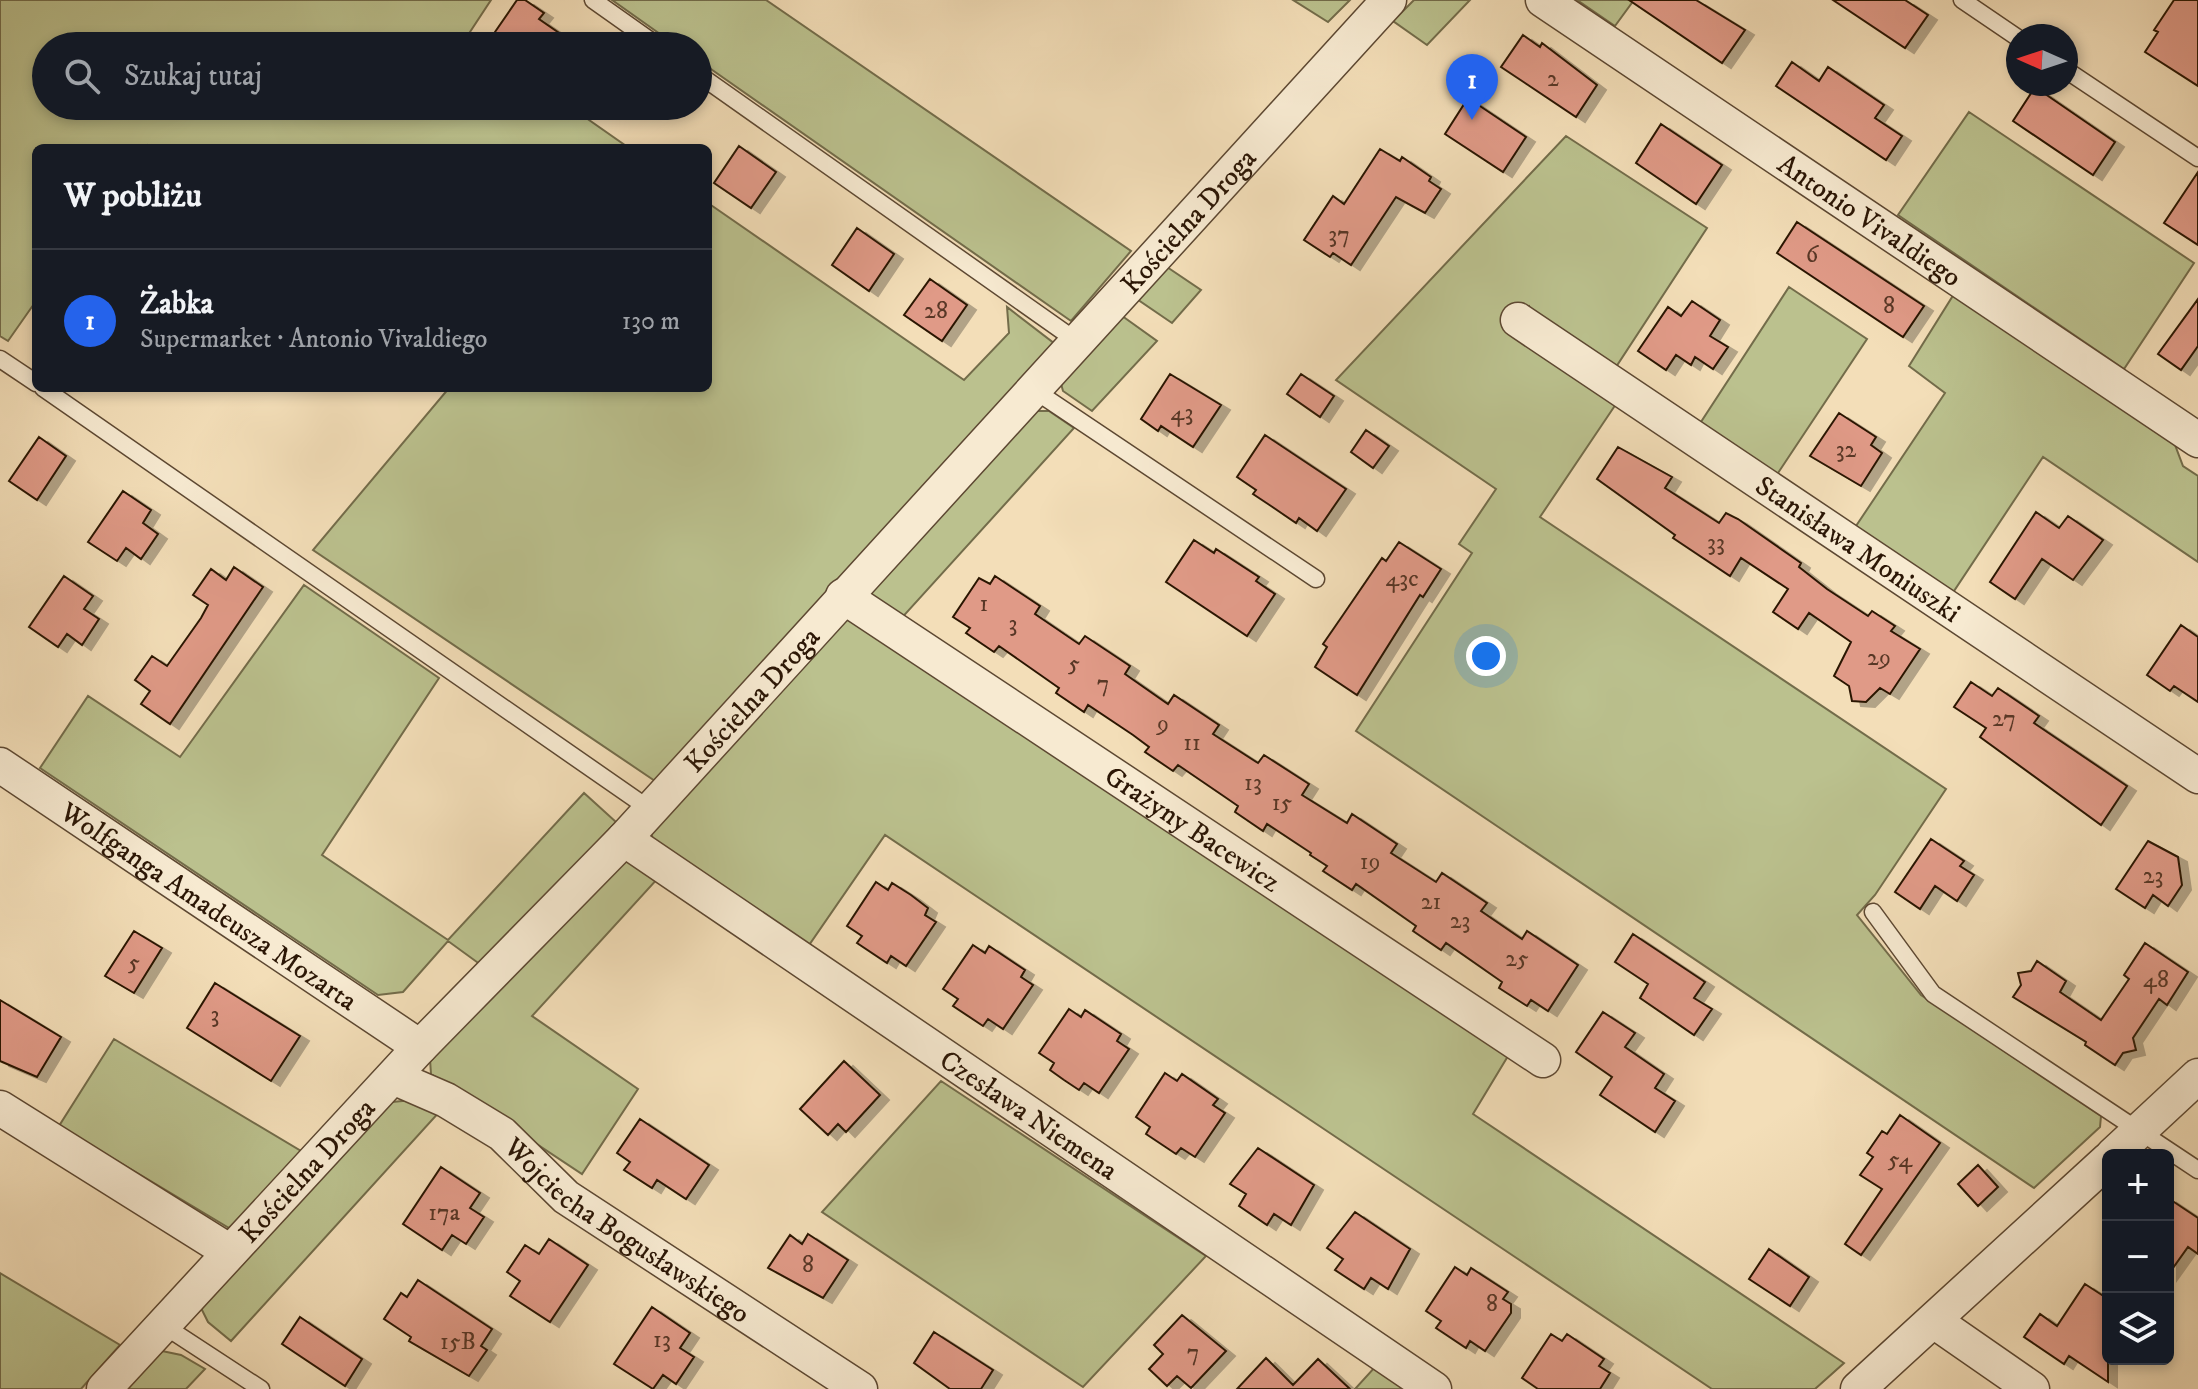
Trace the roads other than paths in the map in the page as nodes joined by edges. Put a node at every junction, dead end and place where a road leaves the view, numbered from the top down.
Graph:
1 (593, 0) edge
2 (1389, 0) edge
3 (1543, 0) edge
4 (1962, 0) edge
5 (2006, 30) edge
6 (638, 32) edge
7 (2078, 78) edge
8 (712, 84) edge
9 (2198, 158) edge
10 (1518, 320) dead end
11 (1078, 342) junction
12 (0, 359) edge
13 (32, 380) edge
14 (1034, 390) junction
15 (49, 392) edge
16 (2198, 440) edge
17 (1316, 579) dead end
18 (843, 596) junction
19 (0, 765) edge
20 (2198, 776) edge
21 (648, 808) junction
22 (624, 839) junction
23 (1873, 912) dead end
24 (420, 1047) junction
25 (1543, 1060) dead end
26 (2198, 1076) edge
27 (393, 1077) junction
28 (0, 1108) edge
29 (2140, 1130) junction
30 (2119, 1149) edge
31 (2102, 1166) edge
32 (2198, 1170) edge
33 (230, 1252) junction
34 (1934, 1321) junction
35 (163, 1325) junction
36 (104, 1389) edge
37 (261, 1389) edge
38 (860, 1389) edge
39 (1434, 1389) edge
40 (1858, 1389) edge
41 (2032, 1389) edge

1 - 6 lane
2 - 11 street, Kościelna Droga
3 - 16 street, Antonio Vivaldiego
4 - 5 lane
7 - 9 lane
8 - 11 lane
10 - 20 street, Stanisława Moniuszki
11 - 14 street, Kościelna Droga
12 - 13 lane
14 - 17 lane
14 - 18 street, Kościelna Droga
15 - 21 lane
18 - 21 street, Kościelna Droga
18 - 25 street, Grażyny Bacewicz
19 - 24 street, Wolfganga Amadeusza Mozarta
21 - 22 street, Kościelna Droga
22 - 24 street, Kościelna Droga
22 - 39 street, Czesława Niemena
23 - 29 lane
24 - 27 street, Kościelna Droga
26 - 29 street
27 - 33 street, Kościelna Droga
27 - 38 street, Wojciecha Bogusławskiego
28 - 33 street
29 - 30 street
29 - 32 lane
31 - 34 street
33 - 35 street, Kościelna Droga
34 - 40 street
34 - 41 street
35 - 36 street, Kościelna Droga
35 - 37 lane

